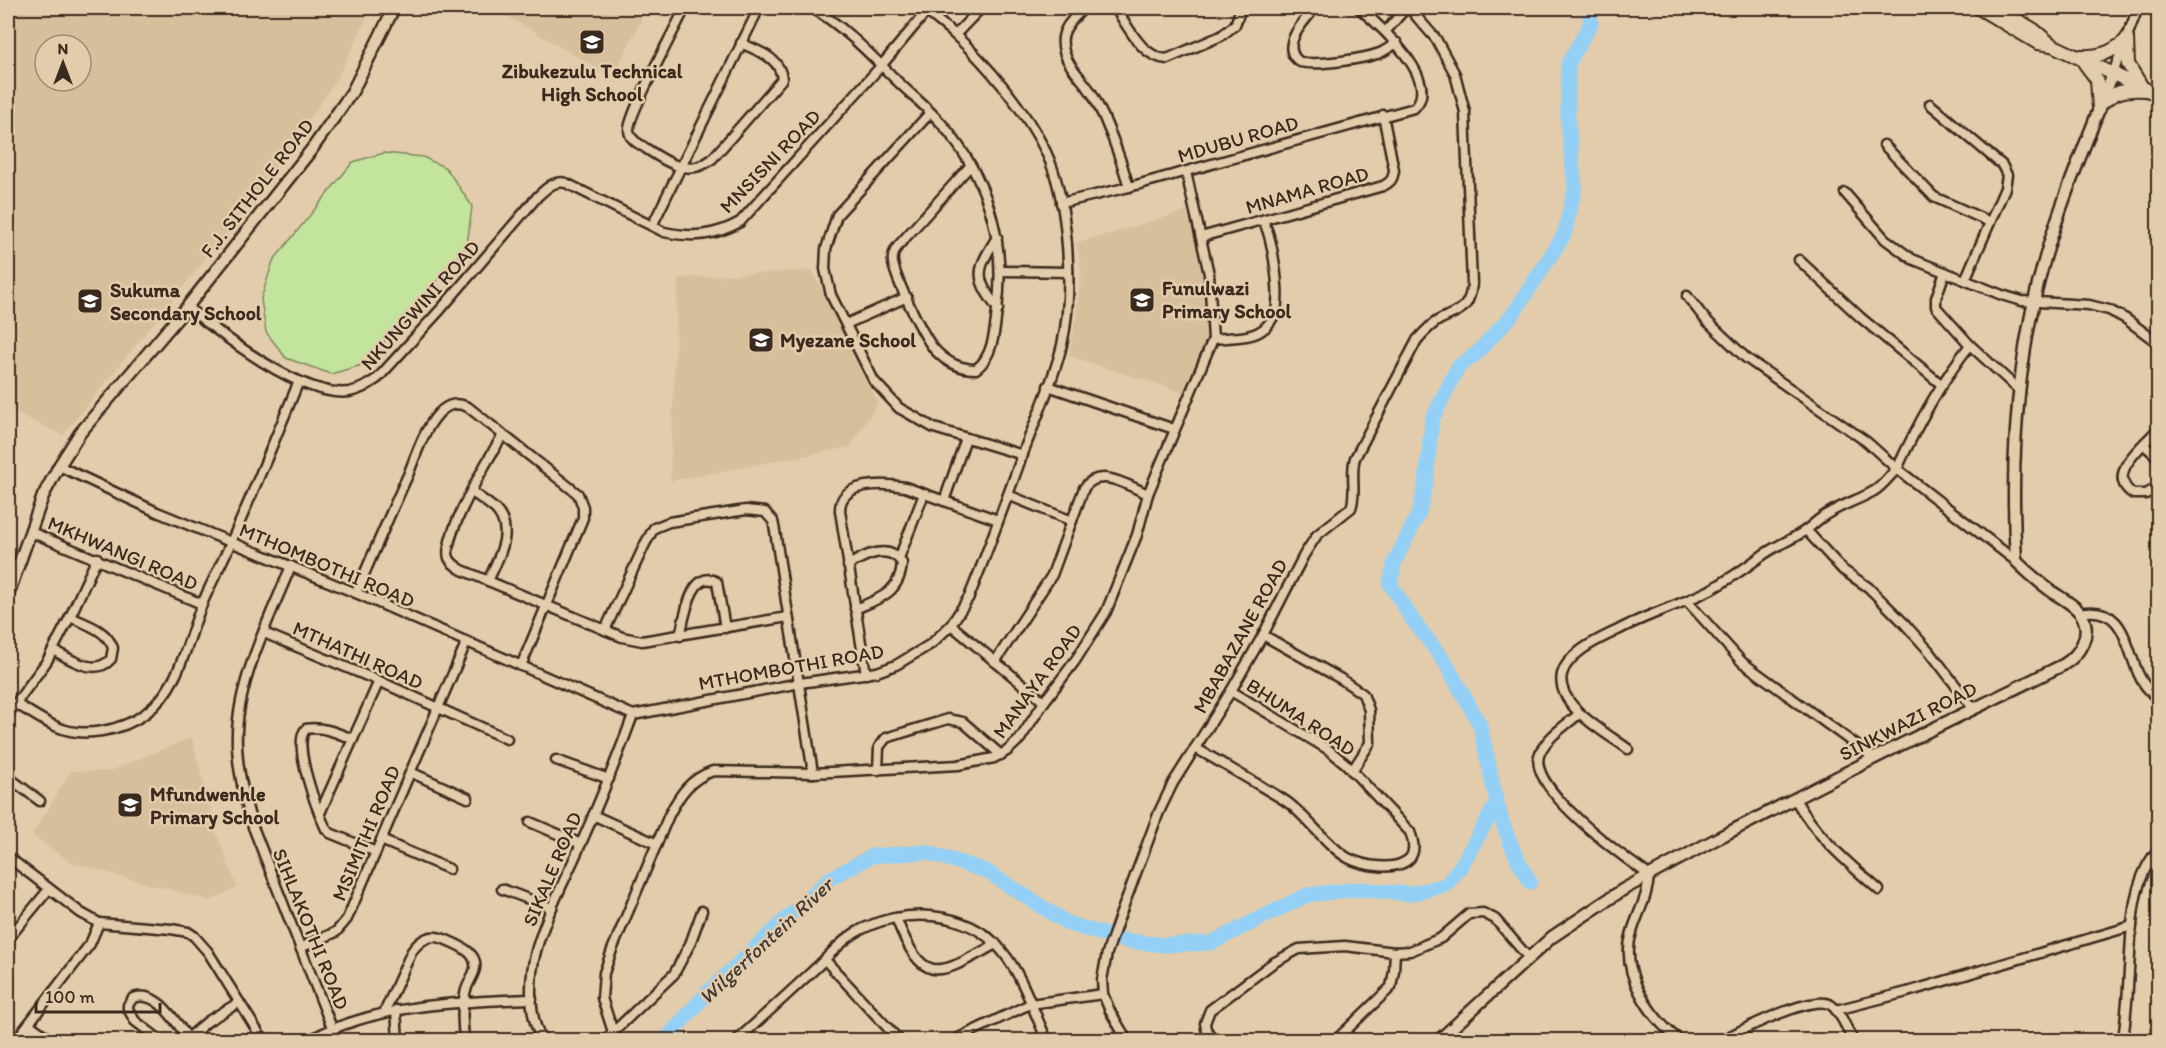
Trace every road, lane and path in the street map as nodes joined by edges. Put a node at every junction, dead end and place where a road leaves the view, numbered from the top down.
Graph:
1 (394, 8) edge
2 (685, 8) edge
3 (759, 8) edge
4 (812, 8) edge
5 (981, 8) edge
6 (1084, 8) edge
7 (1115, 8) edge
8 (1241, 8) edge
9 (1315, 8) edge
10 (1359, 8) edge
11 (1407, 8) edge
12 (1979, 8) edge
13 (1997, 8) edge
14 (2138, 8) edge
15 (925, 9) edge
16 (1386, 32) junction
17 (955, 35) junction
18 (2126, 39) junction
19 (741, 43) junction
20 (1397, 43) junction
21 (2052, 45) junction
22 (2078, 57) junction
23 (881, 66) junction
24 (2113, 73) junction
25 (2150, 91) edge
26 (1930, 104) dead end
27 (2100, 107) junction
28 (930, 113) junction
29 (1383, 115) junction
30 (1884, 145) dead end
31 (970, 166) junction
32 (680, 168) junction
33 (1186, 172) junction
34 (567, 183) joint
35 (1129, 187) junction
36 (1845, 192) dead end
37 (1061, 203) junction
38 (1263, 221) junction
39 (1990, 222) junction
40 (652, 226) junction
41 (997, 237) junction
42 (1201, 237) junction
43 (1799, 260) dead end
44 (1001, 271) junction
45 (1068, 272) junction
46 (1945, 272) junction
47 (1965, 280) junction
48 (1687, 296) dead end
49 (907, 297) junction
50 (2035, 302) junction
51 (187, 308) junction
52 (998, 309) junction
53 (846, 324) junction
54 (1213, 339) junction
55 (2158, 343) edge
56 (1970, 345) junction
57 (300, 381) junction
58 (1942, 385) junction
59 (1048, 386) junction
60 (2020, 391) junction
61 (1174, 429) junction
62 (2158, 429) edge
63 (503, 435) junction
64 (966, 438) junction
65 (2144, 445) junction
66 (1023, 455) junction
67 (2158, 457) edge
68 (59, 466) junction
69 (1897, 469) junction
70 (2158, 487) edge
71 (472, 492) junction
72 (924, 494) junction
73 (1148, 494) junction
74 (1008, 495) junction
75 (944, 501) junction
76 (998, 520) junction
77 (1072, 521) junction
78 (1806, 531) junction
79 (31, 532) junction
80 (231, 542) junction
81 (97, 558) junction
82 (899, 558) junction
83 (2016, 561) junction
84 (291, 566) junction
85 (848, 566) junction
86 (489, 581) junction
87 (356, 593) junction
88 (8, 595) edge
89 (1688, 601) junction
90 (202, 604) junction
91 (546, 604) junction
92 (855, 609) junction
93 (2080, 613) junction
94 (70, 617) junction
95 (788, 617) junction
96 (951, 625) junction
97 (726, 628) junction
98 (605, 630) junction
99 (264, 633) junction
100 (1263, 635) junction
101 (680, 636) junction
102 (466, 643) junction
103 (53, 650) junction
104 (995, 662) junction
105 (521, 666) junction
106 (866, 674) junction
107 (379, 681) junction
108 (800, 683) junction
109 (1231, 691) junction
110 (2158, 699) edge
111 (1044, 702) junction
112 (16, 704) junction
113 (437, 708) junction
114 (1973, 708) junction
115 (8, 714) edge
116 (1580, 714) junction
117 (633, 715) junction
118 (353, 739) junction
119 (507, 739) dead end
120 (1195, 748) junction
121 (1628, 749) dead end
122 (1001, 755) junction
123 (1874, 758) junction
124 (556, 760) dead end
125 (878, 770) junction
126 (1352, 771) junction
127 (410, 772) junction
128 (813, 773) junction
129 (8, 777) edge
130 (609, 779) junction
131 (468, 798) dead end
132 (1795, 799) junction
133 (40, 801) dead end
134 (320, 813) junction
135 (593, 816) junction
136 (530, 822) dead end
137 (381, 840) junction
138 (581, 844) junction
139 (657, 844) junction
140 (2158, 850) edge
141 (376, 852) junction
142 (8, 857) edge
143 (449, 869) dead end
144 (1649, 875) junction
145 (49, 889) junction
146 (502, 889) dead end
147 (1879, 890) dead end
148 (552, 908) junction
149 (702, 911) dead end
150 (896, 918) junction
151 (99, 923) junction
152 (2132, 926) junction
153 (8, 939) edge
154 (996, 944) junction
155 (300, 948) junction
156 (1395, 952) junction
157 (1528, 957) junction
158 (825, 960) junction
159 (1103, 994) junction
160 (532, 999) junction
161 (464, 1001) junction
162 (238, 1003) junction
163 (1030, 1004) junction
164 (1836, 1010) junction
165 (396, 1011) junction
166 (384, 1013) junction
167 (29, 1024) junction
168 (332, 1028) junction
169 (1448, 1031) junction
170 (613, 1032) junction
171 (187, 1039) edge
172 (16, 1041) edge
173 (51, 1041) edge
174 (160, 1041) edge
175 (263, 1041) edge
176 (309, 1041) edge
177 (398, 1041) edge
178 (464, 1041) edge
179 (542, 1041) edge
180 (605, 1041) edge
181 (738, 1041) edge
182 (899, 1041) edge
183 (954, 1041) edge
184 (1047, 1041) edge
185 (1127, 1041) edge
186 (1213, 1041) edge
187 (1336, 1041) edge
188 (1439, 1041) edge
189 (1457, 1041) edge
190 (1679, 1041) edge
191 (1722, 1041) edge
192 (1853, 1041) edge
193 (2123, 1041) edge

1 - 51 street, F.J. SITHOLE ROAD
2 - 32 street
3 - 19 street
4 - 23 street
5 - 17 street
6 - 35 street
7 - 8 street
9 - 20 street
10 - 16 street
11 - 16 street
11 - 100 street, MBABAZANE ROAD
12 - 21 main road
13 - 21 main road
14 - 18 street
15 - 17 street, MTHOMBOTHI ROAD
15 - 23 street, MNSISNI ROAD
16 - 20 street
17 - 37 street, MTHOMBOTHI ROAD
18 - 22 main road
18 - 24 street
18 - 25 main road
19 - 32 street
19 - 32 street
20 - 29 street, MDUBU ROAD
21 - 22 main road
22 - 24 main road
22 - 27 main road
23 - 28 street
23 - 40 street, MNSISNI ROAD
24 - 25 main road
24 - 27 street
25 - 27 main road
26 - 39 street
27 - 50 street
28 - 31 street
28 - 53 street
29 - 33 street, MDUBU ROAD
29 - 38 street, MNAMA ROAD
30 - 39 street
31 - 41 street
31 - 49 street
32 - 40 street
33 - 35 street, MDUBU ROAD
33 - 42 street, MANAYA ROAD
34 - 40 street, MNSISNI ROAD
34 - 57 street, NKUNGWINI ROAD
35 - 37 street, MDUBU ROAD
36 - 46 street
37 - 45 street, MTHOMBOTHI ROAD
38 - 42 street, MNAMA ROAD
38 - 54 street
39 - 47 street
41 - 44 street
41 - 52 street
42 - 54 street, MANAYA ROAD
43 - 58 street
44 - 45 street
44 - 52 street
45 - 59 street, MTHOMBOTHI ROAD
46 - 47 street
46 - 56 street
47 - 50 street
48 - 69 street
49 - 52 street
49 - 53 street
50 - 55 street
50 - 60 street
51 - 57 street, NKUNGWINI ROAD
51 - 68 street, F.J. SITHOLE ROAD
53 - 64 street
54 - 61 street, MANAYA ROAD
56 - 58 street
56 - 60 street
57 - 80 street
58 - 69 street
59 - 61 street
59 - 66 street, MTHOMBOTHI ROAD
60 - 83 street
61 - 73 street, MANAYA ROAD
62 - 65 street
63 - 71 street
63 - 87 street
63 - 91 street
64 - 66 street
64 - 75 street
65 - 67 street
65 - 70 street
66 - 74 street, MTHOMBOTHI ROAD
68 - 79 street, F.J. SITHOLE ROAD
68 - 80 street, MTHOMBOTHI ROAD
69 - 78 street
69 - 83 street
71 - 86 street
71 - 86 street
72 - 75 street
72 - 82 street
72 - 85 street
73 - 77 street
73 - 111 street, MANAYA ROAD
74 - 76 street, MTHOMBOTHI ROAD
74 - 77 street
75 - 76 street
76 - 96 street, MTHOMBOTHI ROAD
77 - 104 street
78 - 89 street
78 - 114 street
79 - 81 street, MKHWANGI ROAD
79 - 88 street, F.J. SITHOLE ROAD
80 - 84 street, MTHOMBOTHI ROAD
80 - 90 street
81 - 90 street, MKHWANGI ROAD
81 - 94 street
82 - 85 street
82 - 92 street
83 - 93 street
84 - 87 street, MTHOMBOTHI ROAD
84 - 99 street, SIHLAKOTHI ROAD
85 - 92 street
86 - 91 street
87 - 102 street, MTHOMBOTHI ROAD
89 - 116 street
89 - 123 street
90 - 112 street
91 - 98 street
91 - 105 street
92 - 106 street
93 - 110 street
93 - 114 street, SINKWAZI ROAD
94 - 103 street
94 - 103 street
95 - 97 street
95 - 98 street
95 - 108 street
96 - 104 street
96 - 106 street, MTHOMBOTHI ROAD
97 - 101 street
97 - 101 street
98 - 101 street
99 - 107 street, MTHATHI ROAD
99 - 155 street, SIHLAKOTHI ROAD
100 - 109 street, MBABAZANE ROAD
100 - 126 street, BHUMA ROAD
102 - 105 street, MTHOMBOTHI ROAD
102 - 113 street, MSIMITHI ROAD
103 - 112 street
104 - 111 street
105 - 117 street, MTHOMBOTHI ROAD
106 - 108 street, MTHOMBOTHI ROAD
107 - 113 street, MTHATHI ROAD
107 - 118 street
108 - 117 street, MTHOMBOTHI ROAD
108 - 128 street
109 - 120 street, MBABAZANE ROAD
109 - 126 street, BHUMA ROAD
111 - 122 street, MANAYA ROAD
112 - 115 street
113 - 119 street, MTHATHI ROAD
113 - 127 street, MSIMITHI ROAD
114 - 123 street, SINKWAZI ROAD
116 - 121 street
116 - 144 street
117 - 130 street, SIKALE ROAD
118 - 134 street
118 - 134 street
120 - 126 street, BHUMA ROAD
120 - 159 street, MBABAZANE ROAD
122 - 125 street, MANAYA ROAD
122 - 125 street
123 - 132 street, SINKWAZI ROAD
124 - 130 street
125 - 128 street, MANAYA ROAD
127 - 131 street
127 - 137 street, MSIMITHI ROAD
128 - 139 street, MANAYA ROAD
129 - 133 street
130 - 135 street, SIKALE ROAD
132 - 144 street, SINKWAZI ROAD
132 - 147 street
134 - 141 street
135 - 138 street, SIKALE ROAD
135 - 139 street
136 - 138 street
137 - 141 street, MSIMITHI ROAD
137 - 143 street
138 - 148 street, SIKALE ROAD
139 - 170 street, MANAYA ROAD
140 - 152 street
141 - 155 street, MSIMITHI ROAD
142 - 145 street
144 - 157 street, SINKWAZI ROAD
144 - 190 street
145 - 151 street
145 - 153 street
146 - 148 street
148 - 160 street, SIKALE ROAD
149 - 170 street
150 - 154 street
150 - 154 street
150 - 158 street
151 - 162 street
151 - 167 street
152 - 164 street
152 - 193 street
154 - 163 street
155 - 168 street, SIHLAKOTHI ROAD
156 - 157 street
156 - 186 street
156 - 187 street
157 - 169 street, SINKWAZI ROAD
158 - 181 street
158 - 182 street
159 - 163 street
159 - 185 street
160 - 161 street
160 - 179 street, SIKALE ROAD
161 - 165 street
161 - 166 street
161 - 178 street
162 - 171 street
162 - 175 street
163 - 183 street
163 - 184 street
164 - 191 street
164 - 192 street
165 - 166 street
165 - 177 street
166 - 168 street
167 - 172 street
167 - 173 street
168 - 176 street
169 - 188 street, SINKWAZI ROAD
169 - 189 street
170 - 180 street
171 - 174 street

